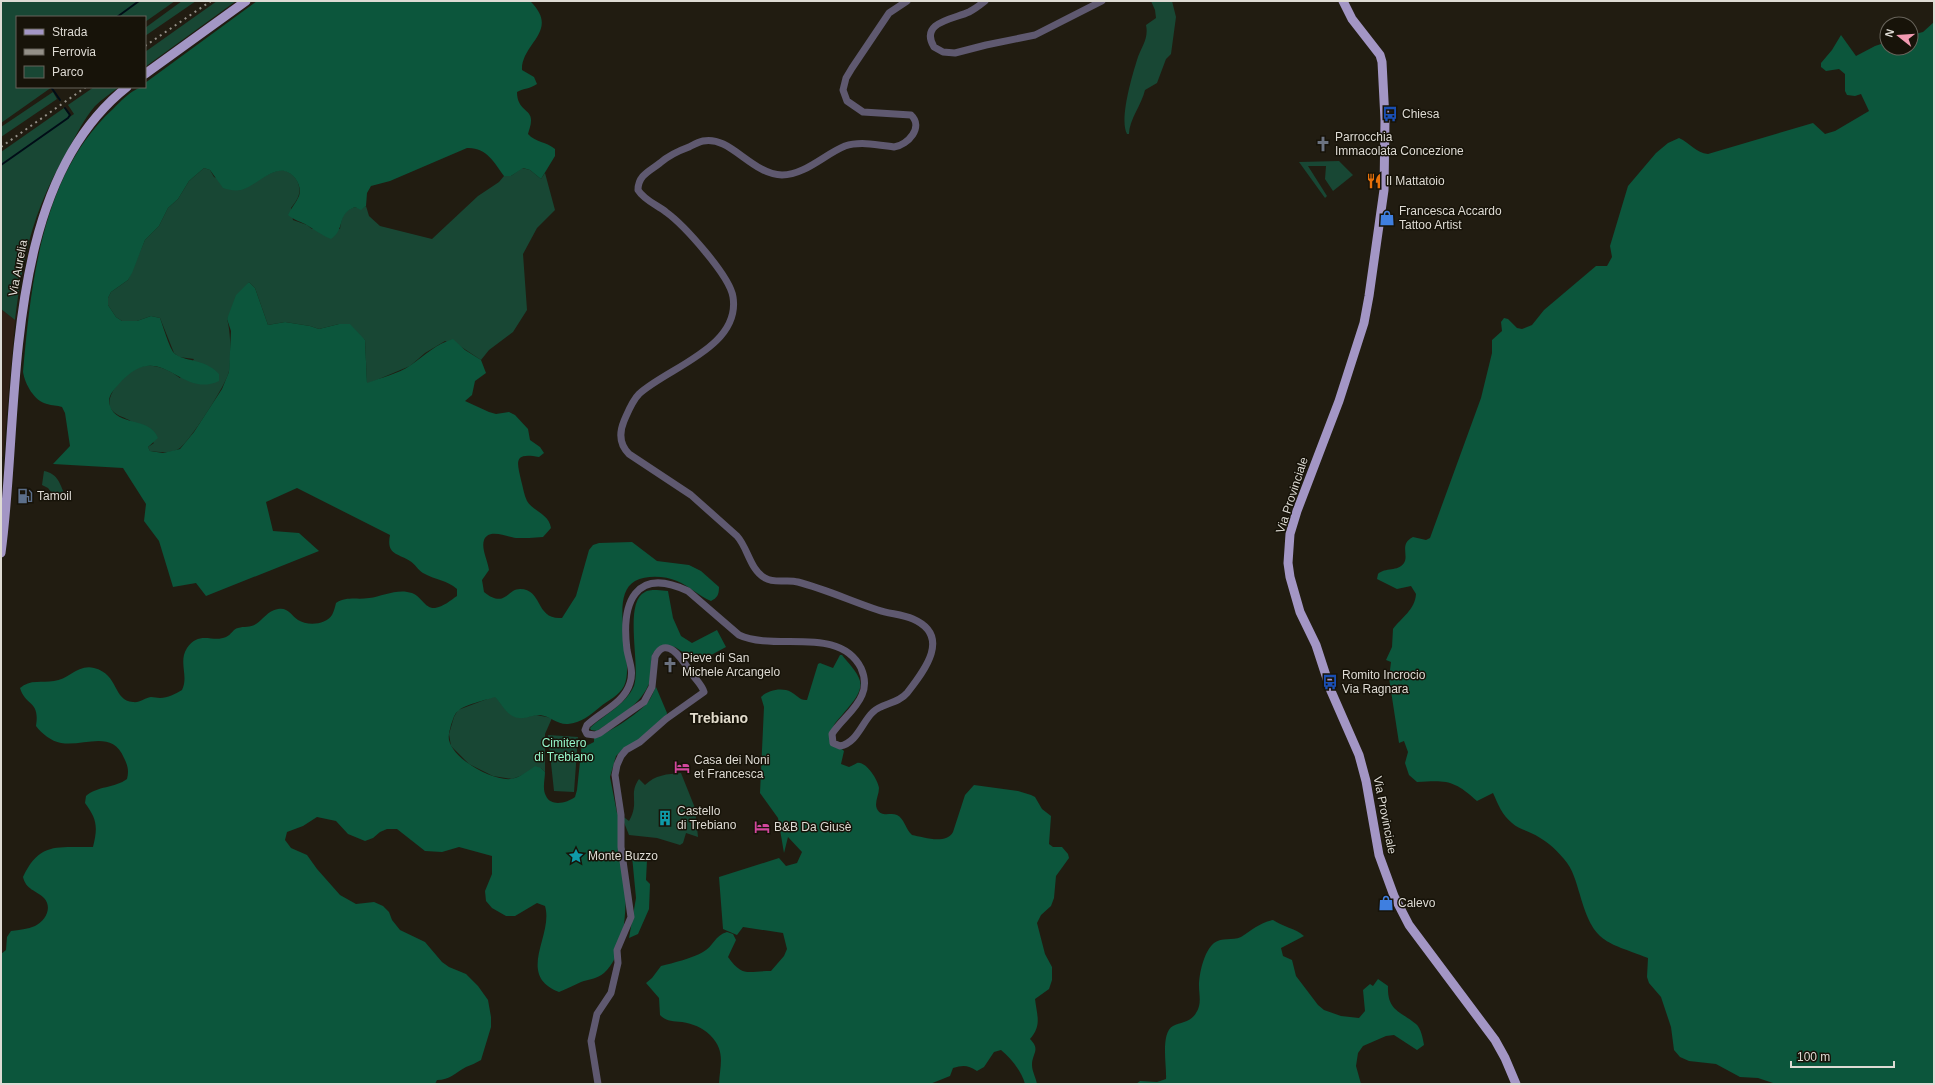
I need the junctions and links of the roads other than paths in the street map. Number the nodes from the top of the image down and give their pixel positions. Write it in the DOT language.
graph roads {
  1 [pos="246,1"];
  2 [pos="906,1"];
  3 [pos="985,1"];
  4 [pos="1102,1"];
  5 [pos="1343,1"];
  6 [pos="146,73"];
  7 [pos="126,88"];
  8 [pos="1,553"];
  9 [pos="598,1084"];
  10 [pos="1516,1084"];
  1 -- 6 [label="main road"];
  2 -- 9 [label="street"];
  3 -- 4 [label="street"];
  5 -- 10 [label="main road, Via Provinciale"];
  7 -- 8 [label="main road, Via Aurelia"];
}
